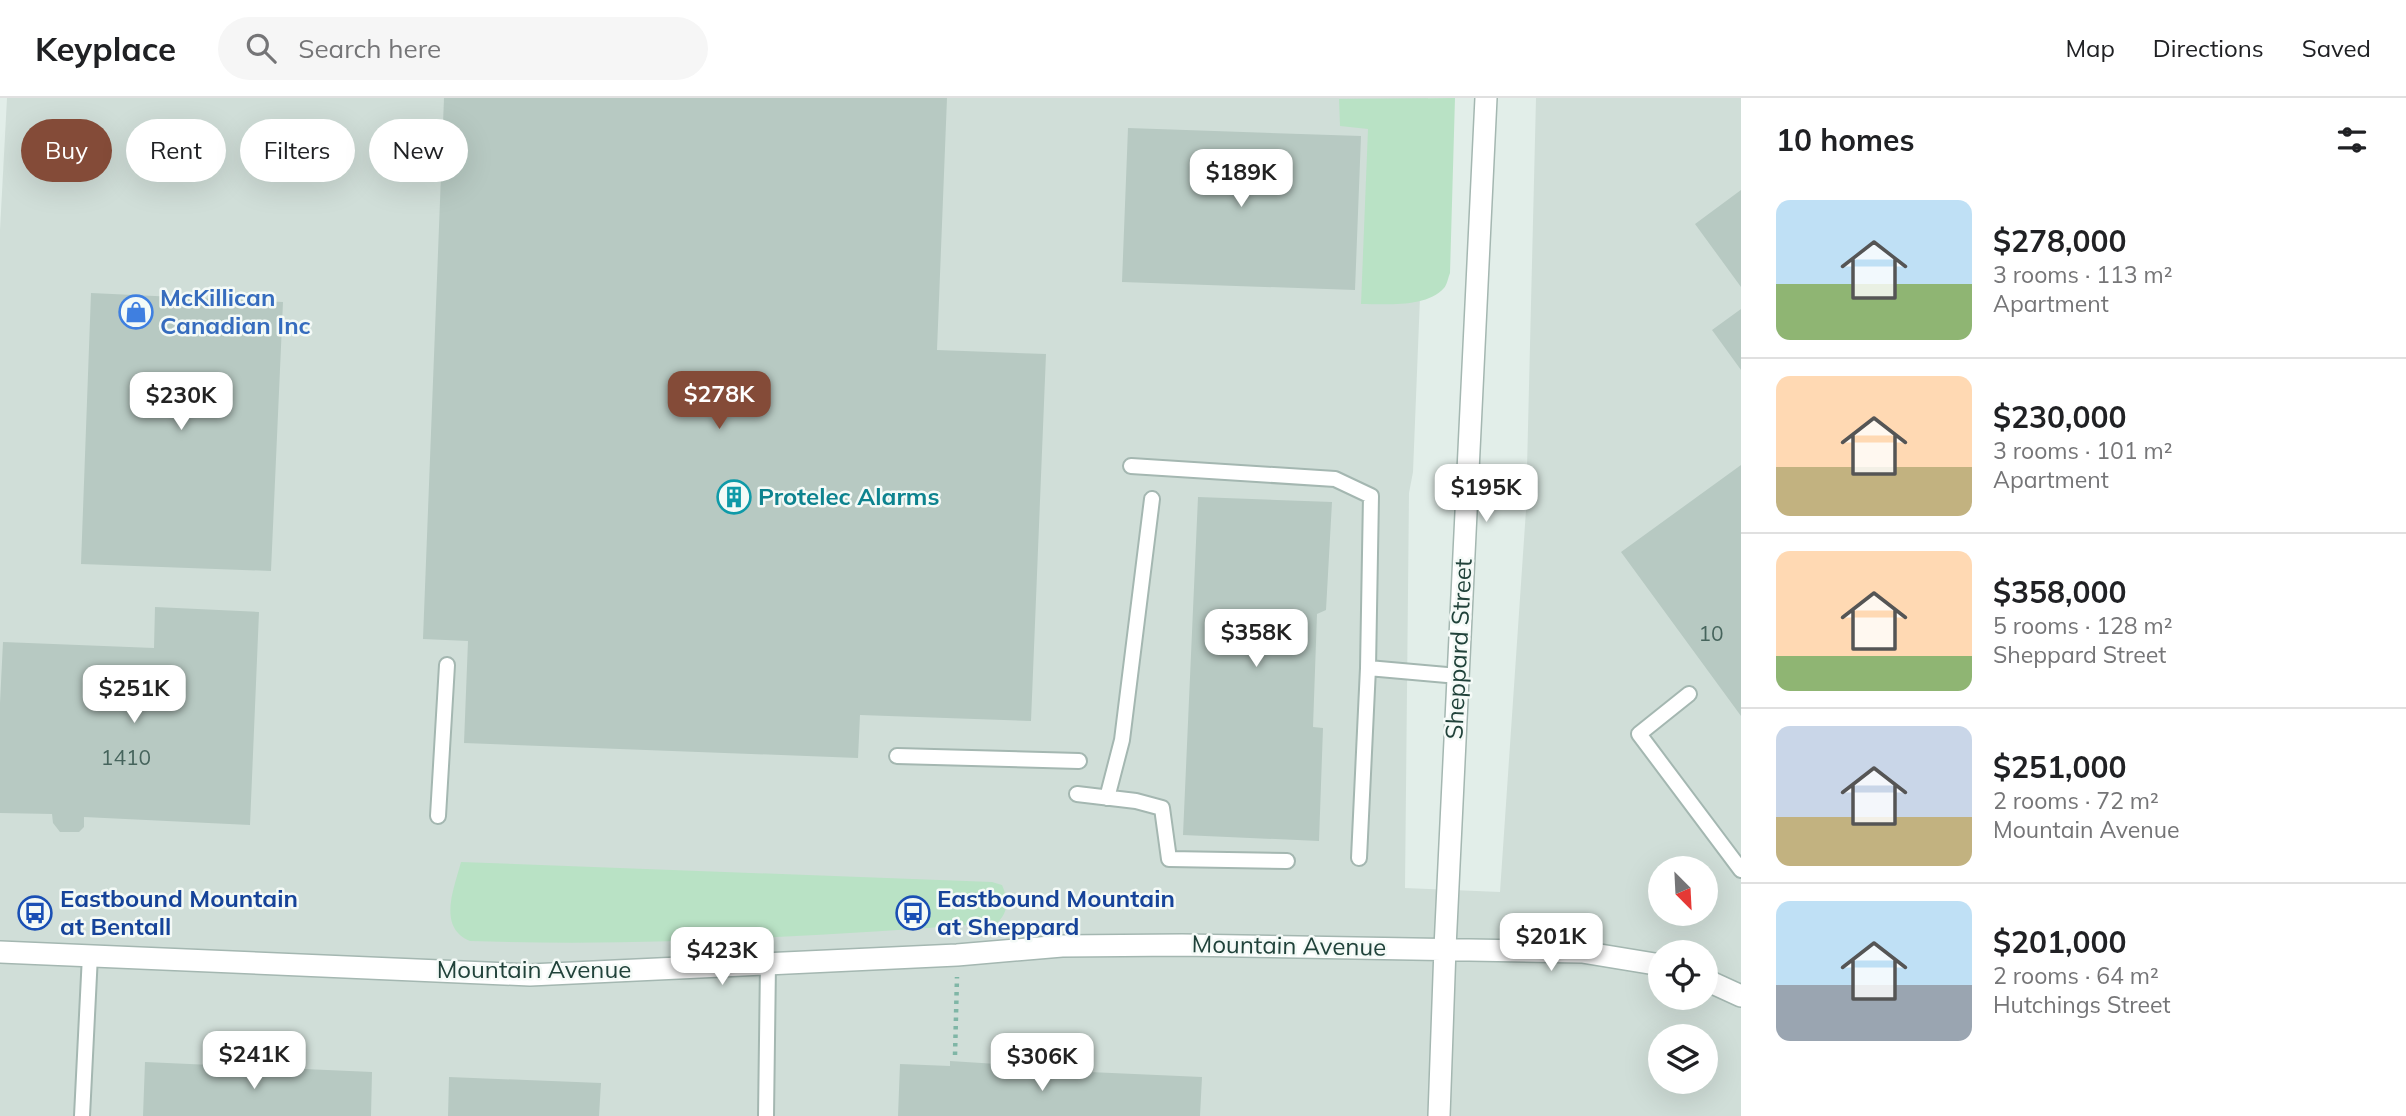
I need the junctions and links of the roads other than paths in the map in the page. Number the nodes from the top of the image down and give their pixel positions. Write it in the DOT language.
graph roads {
  1 [pos="1486,98"];
  2 [pos="1131,466"];
  3 [pos="1152,499"];
  4 [pos="447,665"];
  5 [pos="1368,668"];
  6 [pos="1458,676"];
  7 [pos="1689,694"];
  8 [pos="897,756"];
  9 [pos="1079,761"];
  10 [pos="1077,794"];
  11 [pos="1107,798"];
  12 [pos="438,816"];
  13 [pos="1360,858"];
  14 [pos="1287,861"];
  15 [pos="1741,870"];
  16 [pos="1445,948"];
  17 [pos="0,952"];
  18 [pos="90,956"];
  19 [pos="1648,963"];
  20 [pos="768,964"];
  21 [pos="1718,985"];
  22 [pos="1741,996"];
  23 [pos="82,1116"];
  24 [pos="766,1116"];
  25 [pos="1439,1116"];
  1 -- 6 [label="street, Sheppard Street"];
  2 -- 5 [label="lane"];
  3 -- 11 [label="lane"];
  4 -- 12 [label="lane"];
  5 -- 6 [label="lane"];
  5 -- 13 [label="lane"];
  6 -- 16 [label="street, Sheppard Street"];
  7 -- 15 [label="lane"];
  8 -- 9 [label="lane"];
  10 -- 11 [label="lane"];
  11 -- 14 [label="lane"];
  16 -- 19 [label="street, Mountain Avenue"];
  16 -- 20 [label="street, Mountain Avenue"];
  16 -- 25 [label="street, Sheppard Street"];
  17 -- 18 [label="street, Mountain Avenue"];
  18 -- 20 [label="street, Mountain Avenue"];
  18 -- 23 [label="lane"];
  20 -- 24 [label="lane"];
  21 -- 22 [label="street"];
}
